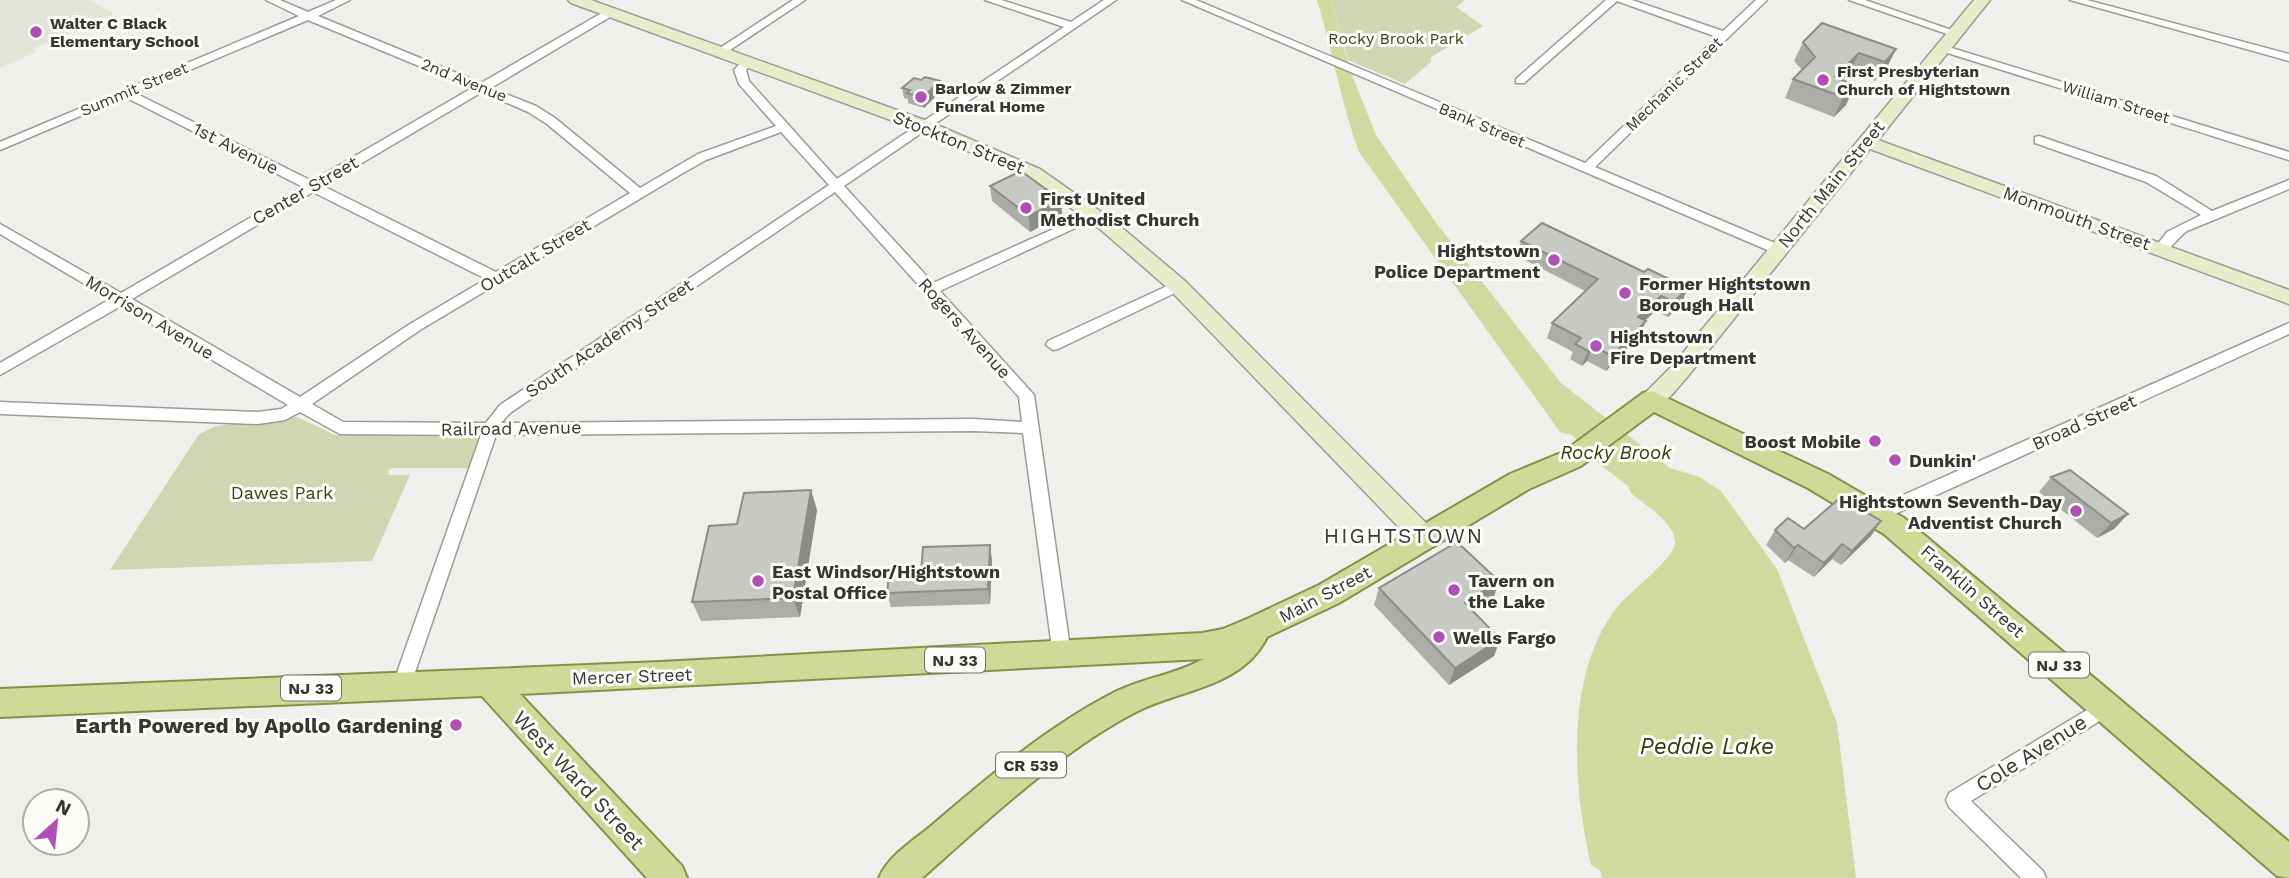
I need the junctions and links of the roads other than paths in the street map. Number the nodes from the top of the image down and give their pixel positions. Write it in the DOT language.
graph roads {
  1 [pos="271,0"];
  2 [pos="345,0"];
  3 [pos="576,0"];
  4 [pos="800,0"];
  5 [pos="990,0"];
  6 [pos="1111,0"];
  7 [pos="1187,0"];
  8 [pos="1612,0"];
  9 [pos="1622,0"];
  10 [pos="1762,0"];
  11 [pos="1854,0"];
  12 [pos="1982,0"];
  13 [pos="2076,0"];
  14 [pos="611,12"];
  15 [pos="308,16"];
  16 [pos="1073,26"];
  17 [pos="1954,33"];
  18 [pos="1725,36"];
  19 [pos="1942,48"];
  20 [pos="720,52"];
  21 [pos="2289,58"];
  22 [pos="747,62"];
  23 [pos="1520,81"];
  24 [pos="481,88"];
  25 [pos="125,93"];
  26 [pos="924,126"];
  27 [pos="783,127"];
  28 [pos="2039,140"];
  29 [pos="1865,141"];
  30 [pos="0,146"];
  31 [pos="2289,156"];
  32 [pos="1586,169"];
  33 [pos="2289,184"];
  34 [pos="312,186"];
  35 [pos="836,186"];
  36 [pos="638,193"];
  37 [pos="2210,215"];
  38 [pos="1094,216"];
  39 [pos="0,228"];
  40 [pos="1777,249"];
  41 [pos="2161,249"];
  42 [pos="496,278"];
  43 [pos="1178,286"];
  44 [pos="931,290"];
  45 [pos="2289,297"];
  46 [pos="119,299"];
  47 [pos="2289,328"];
  48 [pos="1054,345"];
  49 [pos="0,370"];
  50 [pos="1651,400"];
  51 [pos="299,405"];
  52 [pos="0,408"];
  53 [pos="1687,415"];
  54 [pos="1621,425"];
  55 [pos="491,428"];
  56 [pos="1031,428"];
  57 [pos="1878,514"];
  58 [pos="1426,539"];
  59 [pos="1260,627"];
  60 [pos="1062,655"];
  61 [pos="488,681"];
  62 [pos="1184,682"];
  63 [pos="401,684"];
  64 [pos="0,704"];
  65 [pos="2107,706"];
  66 [pos="2289,864"];
  67 [pos="670,878"];
  68 [pos="896,878"];
  69 [pos="2036,878"];
  1 -- 15 [label="street, 2nd Avenue"];
  2 -- 15 [label="street, Summit Street"];
  3 -- 14 [label="main road, Stockton Street"];
  4 -- 20 [label="street"];
  5 -- 16 [label="street"];
  6 -- 16 [label="street, South Academy Street"];
  7 -- 32 [label="street, Bank Street"];
  8 -- 23 [label="street"];
  9 -- 18 [label="street"];
  10 -- 18 [label="street, Mechanic Street"];
  11 -- 17 [label="street"];
  12 -- 17 [label="main road, North Main Street"];
  13 -- 21 [label="street"];
  14 -- 20 [label="main road, Stockton Street"];
  14 -- 24 [label="street, Center Street"];
  15 -- 24 [label="street, 2nd Avenue"];
  15 -- 25 [label="street, Summit Street"];
  16 -- 26 [label="street, South Academy Street"];
  17 -- 19 [label="main road, North Main Street"];
  18 -- 32 [label="street, Mechanic Street"];
  19 -- 29 [label="main road, North Main Street"];
  19 -- 31 [label="street, William Street"];
  20 -- 22 [label="main road, Stockton Street"];
  22 -- 26 [label="main road, Stockton Street"];
  22 -- 27 [label="street, Rogers Avenue"];
  24 -- 34 [label="street, Center Street"];
  24 -- 36 [label="street, 2nd Avenue"];
  25 -- 30 [label="street, Summit Street"];
  25 -- 34 [label="street, 1st Avenue"];
  26 -- 35 [label="street, South Academy Street"];
  26 -- 38 [label="main road, Stockton Street"];
  27 -- 35 [label="street, Rogers Avenue"];
  27 -- 36 [label="street, Outcalt Street"];
  28 -- 37 [label="street"];
  29 -- 40 [label="main road, North Main Street"];
  29 -- 41 [label="street, Monmouth Street"];
  32 -- 40 [label="street, Bank Street"];
  33 -- 37 [label="street"];
  34 -- 42 [label="street, 1st Avenue"];
  34 -- 46 [label="street, Center Street"];
  35 -- 44 [label="street, Rogers Avenue"];
  35 -- 55 [label="street, South Academy Street"];
  36 -- 42 [label="street, Outcalt Street"];
  37 -- 41 [label="street"];
  38 -- 43 [label="main road, Stockton Street"];
  38 -- 44 [label="street"];
  39 -- 46 [label="street, Morrison Avenue"];
  40 -- 50 [label="main road, North Main Street"];
  41 -- 45 [label="street, Monmouth Street"];
  42 -- 51 [label="street, Outcalt Street"];
  43 -- 48 [label="street"];
  43 -- 58 [label="main road, Stockton Street"];
  44 -- 56 [label="street, Rogers Avenue"];
  46 -- 49 [label="street, Center Street"];
  46 -- 51 [label="street, Morrison Avenue"];
  47 -- 57 [label="street, Broad Street"];
  50 -- 53 [label="main road, Franklin Street / NJ 33"];
  50 -- 54 [label="main road, Main Street / NJ 33"];
  51 -- 52 [label="street"];
  51 -- 55 [label="street, Railroad Avenue"];
  53 -- 54 [label="main road"];
  53 -- 57 [label="main road, Franklin Street / NJ 33"];
  54 -- 58 [label="main road, Main Street / NJ 33"];
  55 -- 56 [label="street, Railroad Avenue"];
  55 -- 63 [label="street, South Academy Street"];
  56 -- 60 [label="street, Rogers Avenue"];
  57 -- 65 [label="main road, Franklin Street / NJ 33"];
  58 -- 59 [label="main road, Main Street / NJ 33"];
  59 -- 60 [label="main road, Mercer Street / NJ 33"];
  59 -- 62 [label="main road, CR 539"];
  60 -- 61 [label="main road, Mercer Street / NJ 33"];
  61 -- 63 [label="main road, Mercer Street / NJ 33"];
  61 -- 67 [label="main road, West Ward Street"];
  62 -- 68 [label="main road, CR 539"];
  63 -- 64 [label="main road, Mercer Street / NJ 33"];
  65 -- 66 [label="main road, Franklin Street / NJ 33"];
  65 -- 69 [label="street, Cole Avenue"];
}
